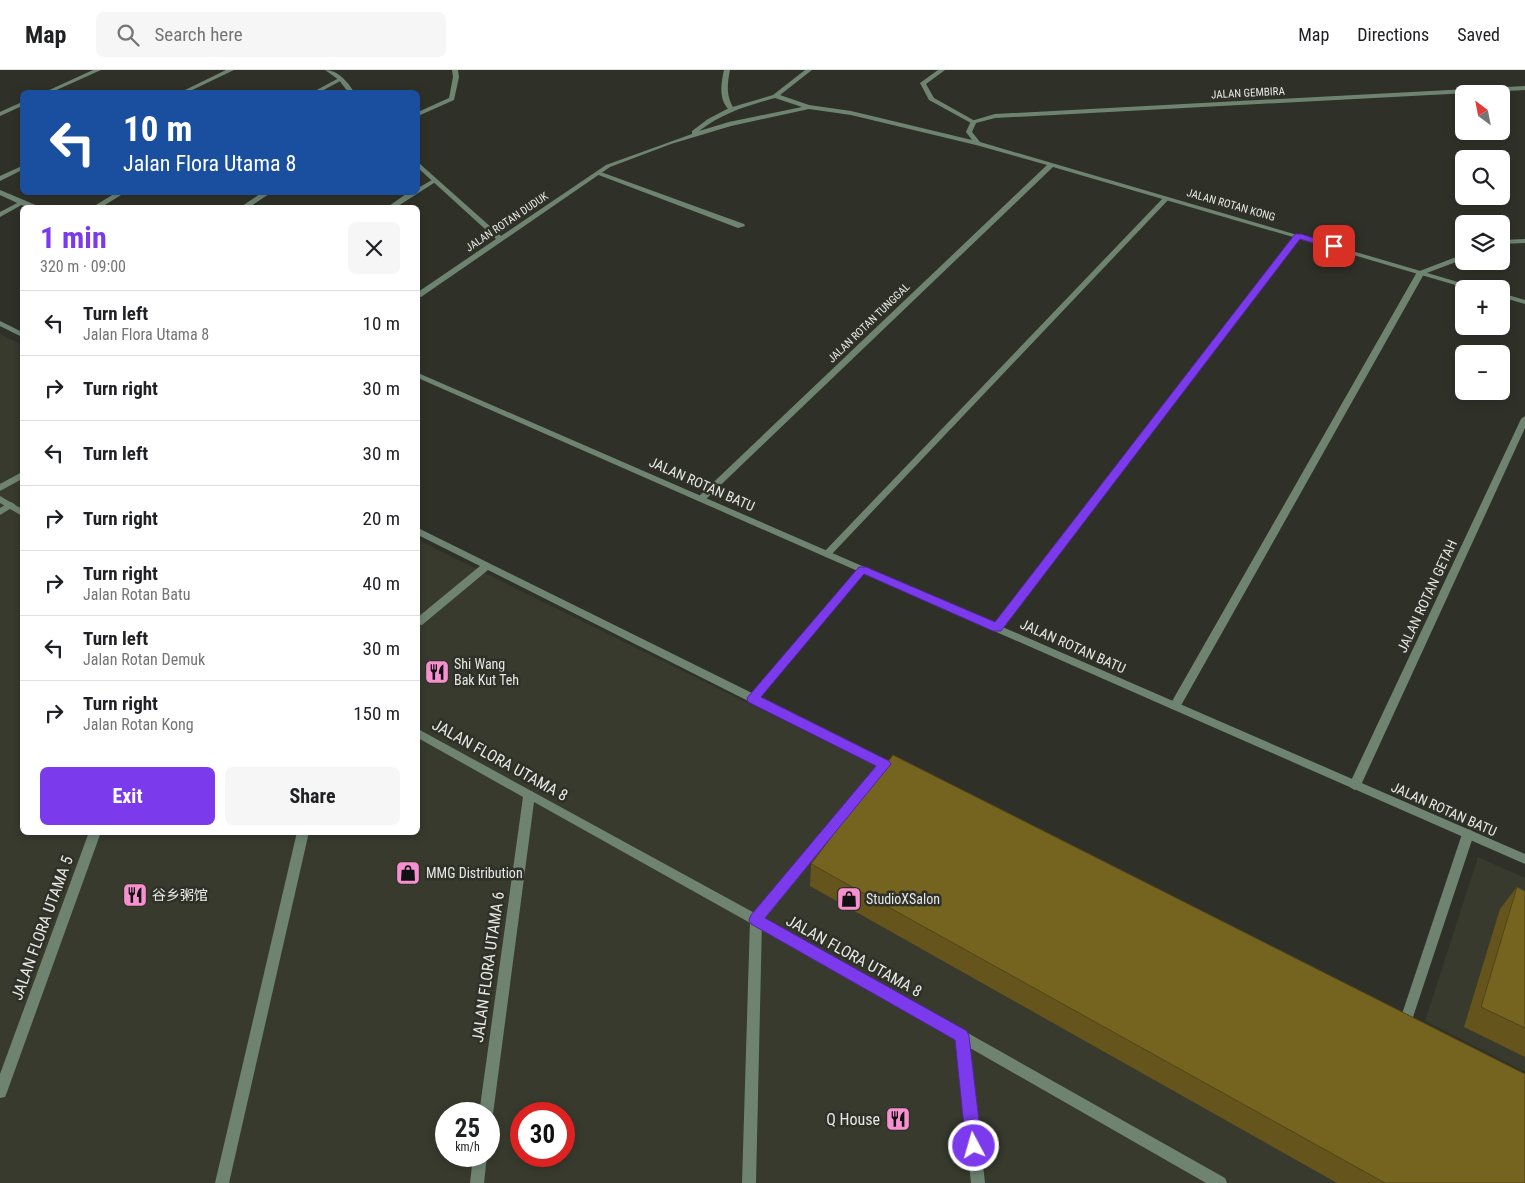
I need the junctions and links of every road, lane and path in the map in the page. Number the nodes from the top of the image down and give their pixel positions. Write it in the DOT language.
graph roads {
  1 [pos="98,70"];
  2 [pos="231,70"];
  3 [pos="328,70"];
  4 [pos="454,70"];
  5 [pos="727,70"];
  6 [pos="809,70"];
  7 [pos="942,70"];
  8 [pos="341,79"];
  9 [pos="1525,88"];
  10 [pos="53,90"];
  11 [pos="188,90"];
  12 [pos="320,90"];
  13 [pos="349,90"];
  14 [pos="775,96"];
  15 [pos="20,105"];
  16 [pos="809,107"];
  17 [pos="731,109"];
  18 [pos="420,113"];
  19 [pos="0,114"];
  20 [pos="973,122"];
  21 [pos="687,138"];
  22 [pos="978,143"];
  23 [pos="1052,164"];
  24 [pos="420,168"];
  25 [pos="20,169"];
  26 [pos="598,173"];
  27 [pos="0,179"];
  28 [pos="434,181"];
  29 [pos="420,190"];
  30 [pos="0,192"];
  31 [pos="118,195"];
  32 [pos="264,195"];
  33 [pos="411,195"];
  34 [pos="1166,198"];
  35 [pos="23,202"];
  36 [pos="29,205"];
  37 [pos="99,205"];
  38 [pos="247,205"];
  39 [pos="394,205"];
  40 [pos="0,215"];
  41 [pos="741,226"];
  42 [pos="1298,236"];
  43 [pos="501,240"];
  44 [pos="1525,241"];
  45 [pos="1510,242"];
  46 [pos="1455,259"];
  47 [pos="1422,272"];
  48 [pos="1455,282"];
  49 [pos="420,294"];
  50 [pos="1510,298"];
  51 [pos="1525,302"];
  52 [pos="0,323"];
  53 [pos="20,334"];
  54 [pos="420,376"];
  55 [pos="1525,419"];
  56 [pos="20,476"];
  57 [pos="0,488"];
  58 [pos="0,499"];
  59 [pos="701,499"];
  60 [pos="10,505"];
  61 [pos="0,512"];
  62 [pos="20,512"];
  63 [pos="420,532"];
  64 [pos="828,554"];
  65 [pos="487,566"];
  66 [pos="862,569"];
  67 [pos="420,620"];
  68 [pos="997,628"];
  69 [pos="753,698"];
  70 [pos="1175,706"];
  71 [pos="420,734"];
  72 [pos="885,764"];
  73 [pos="911,778"];
  74 [pos="1355,785"];
  75 [pos="529,795"];
  76 [pos="1468,834"];
  77 [pos="94,835"];
  78 [pos="302,835"];
  79 [pos="1525,859"];
  80 [pos="756,920"];
  81 [pos="1405,1023"];
  82 [pos="962,1036"];
  83 [pos="0,1092"];
  84 [pos="488,1102"];
  85 [pos="479,1167"];
  86 [pos="222,1183"];
  87 [pos="477,1183"];
  88 [pos="749,1183"];
  89 [pos="978,1183"];
  90 [pos="1220,1183"];
  1 -- 10 [label="street"];
  2 -- 11 [label="street"];
  3 -- 8 [label="street"];
  4 -- 18 [label="street"];
  5 -- 17 [label="street"];
  6 -- 14 [label="street"];
  7 -- 20 [label="street"];
  8 -- 12 [label="street"];
  8 -- 13 [label="street"];
  9 -- 20 [label="street, JALAN GEMBIRA"];
  14 -- 16 [label="street"];
  14 -- 17 [label="street"];
  15 -- 19 [label="street"];
  16 -- 21 [label="street, JALAN ROTAN DUDUK"];
  16 -- 22 [label="street, JALAN ROTAN KONG"];
  17 -- 21 [label="street"];
  20 -- 22 [label="street"];
  21 -- 26 [label="street, JALAN ROTAN DUDUK"];
  22 -- 23 [label="street, JALAN ROTAN KONG"];
  23 -- 34 [label="street, JALAN ROTAN KONG"];
  23 -- 59 [label="street, JALAN ROTAN TUNGGAL"];
  24 -- 28 [label="street"];
  25 -- 27 [label="street"];
  26 -- 41 [label="street"];
  26 -- 43 [label="street, JALAN ROTAN DUDUK"];
  28 -- 29 [label="street"];
  28 -- 43 [label="street"];
  30 -- 35 [label="street"];
  31 -- 37 [label="street"];
  32 -- 38 [label="street"];
  33 -- 39 [label="street"];
  34 -- 42 [label="street, JALAN ROTAN KONG"];
  34 -- 64 [label="street"];
  35 -- 36 [label="street"];
  35 -- 40 [label="street"];
  42 -- 47 [label="street, JALAN ROTAN KONG"];
  42 -- 68 [label="street"];
  43 -- 49 [label="street, JALAN ROTAN DUDUK"];
  44 -- 45 [label="street"];
  46 -- 47 [label="street"];
  47 -- 48 [label="street, JALAN ROTAN KONG"];
  47 -- 70 [label="street"];
  50 -- 51 [label="street"];
  52 -- 53 [label="street"];
  54 -- 59 [label="street, JALAN ROTAN BATU"];
  55 -- 74 [label="street, JALAN ROTAN GETAH"];
  56 -- 57 [label="street"];
  58 -- 60 [label="street"];
  59 -- 64 [label="street, JALAN ROTAN BATU"];
  60 -- 61 [label="street"];
  60 -- 62 [label="street"];
  63 -- 65 [label="street"];
  64 -- 66 [label="street, JALAN ROTAN BATU"];
  65 -- 67 [label="street"];
  65 -- 69 [label="street"];
  66 -- 68 [label="street, JALAN ROTAN BATU"];
  66 -- 69 [label="street"];
  68 -- 70 [label="street, JALAN ROTAN BATU"];
  69 -- 72 [label="street"];
  70 -- 74 [label="street, JALAN ROTAN BATU"];
  71 -- 75 [label="street, JALAN FLORA UTAMA 8"];
  72 -- 73 [label="street"];
  72 -- 80 [label="street"];
  74 -- 76 [label="street, JALAN ROTAN BATU"];
  75 -- 80 [label="street, JALAN FLORA UTAMA 8"];
  75 -- 84 [label="street, JALAN FLORA UTAMA 6"];
  76 -- 79 [label="street, JALAN ROTAN BATU"];
  76 -- 81 [label="street"];
  77 -- 83 [label="street, JALAN FLORA UTAMA 5"];
  78 -- 86 [label="street"];
  80 -- 82 [label="street, JALAN FLORA UTAMA 8"];
  80 -- 88 [label="street"];
  82 -- 89 [label="street"];
  82 -- 90 [label="street, JALAN FLORA UTAMA 8"];
  85 -- 87 [label="street"];
}
